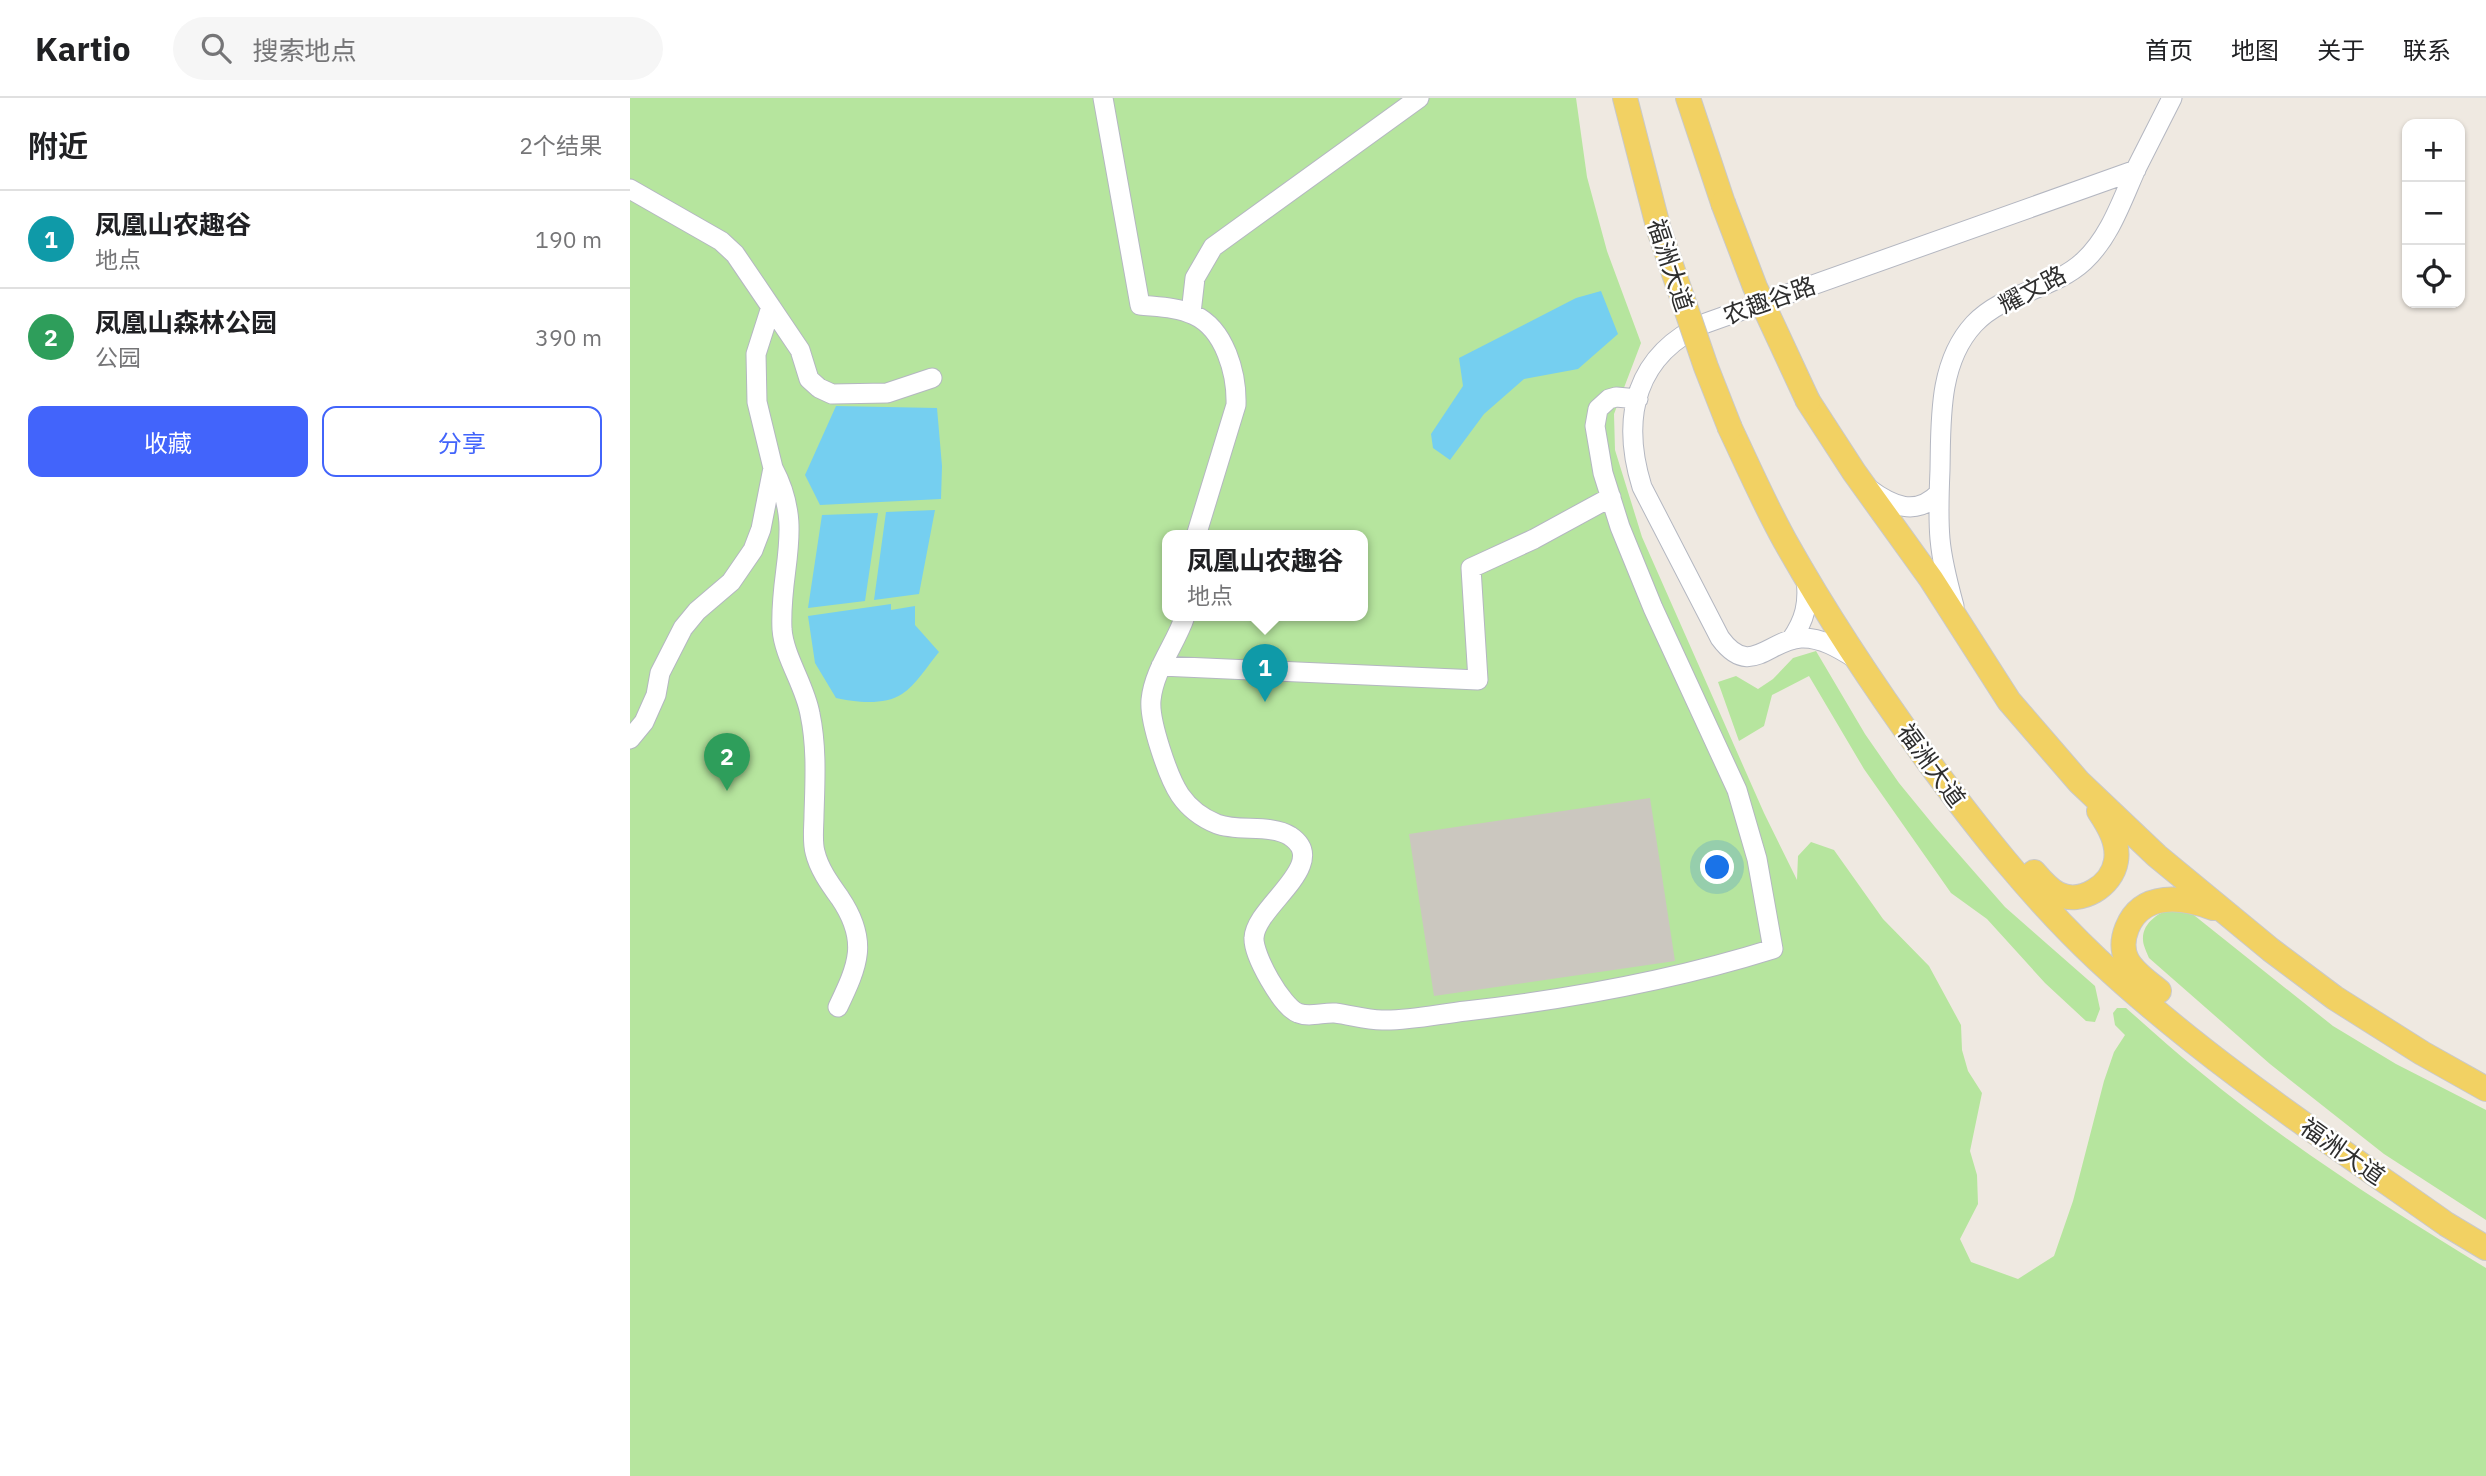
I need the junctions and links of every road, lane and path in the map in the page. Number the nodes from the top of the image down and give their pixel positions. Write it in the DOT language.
graph roads {
  1 [pos="1103,98"];
  2 [pos="1419,98"];
  3 [pos="1625,98"];
  4 [pos="1688,98"];
  5 [pos="2172,98"];
  6 [pos="2136,170"];
  7 [pos="630,189"];
  8 [pos="771,307"];
  9 [pos="1191,313"];
  10 [pos="932,378"];
  11 [pos="1638,399"];
  12 [pos="773,468"];
  13 [pos="1866,487"];
  14 [pos="1939,493"];
  15 [pos="1611,497"];
  16 [pos="1198,530"];
  17 [pos="1806,577"];
  18 [pos="1183,621"];
  19 [pos="1957,622"];
  20 [pos="1791,640"];
  21 [pos="1859,662"];
  22 [pos="1161,666"];
  23 [pos="630,739"];
  24 [pos="1940,777"];
  25 [pos="2079,782"];
  26 [pos="2224,912"];
  27 [pos="838,1007"];
  28 [pos="2486,1089"];
  29 [pos="2347,1154"];
  30 [pos="2486,1248"];
  1 -- 9 [label="street"];
  2 -- 9 [label="street"];
  3 -- 17 [label="main road, 福洲大道, bridge"];
  4 -- 13 [label="main road, bridge"];
  5 -- 6 [label="street, 耀文路"];
  6 -- 11 [label="street, 农趣谷路"];
  6 -- 14 [label="street, 耀文路"];
  7 -- 8 [label="street"];
  8 -- 10 [label="street"];
  8 -- 12 [label="street"];
  9 -- 16 [label="street"];
  11 -- 15 [label="street"];
  11 -- 20 [label="street, 农趣谷路"];
  12 -- 23 [label="street"];
  12 -- 27 [label="street"];
  13 -- 14 [label="street"];
  13 -- 19 [label="main road"];
  14 -- 19 [label="street, 耀文路"];
  15 -- 22 [label="street"];
  15 -- 22 [label="street"];
  17 -- 20 [label="street"];
  17 -- 21 [label="main road, 福洲大道"];
  18 -- 22 [label="street"];
  19 -- 25 [label="main road"];
  20 -- 21 [label="street"];
  21 -- 24 [label="main road, 福洲大道"];
  24 -- 25 [label="main road"];
  24 -- 29 [label="main road, 福洲大道"];
  25 -- 26 [label="main road"];
  26 -- 28 [label="main road"];
  26 -- 29 [label="main road"];
  29 -- 30 [label="main road, 福洲大道"];
}
